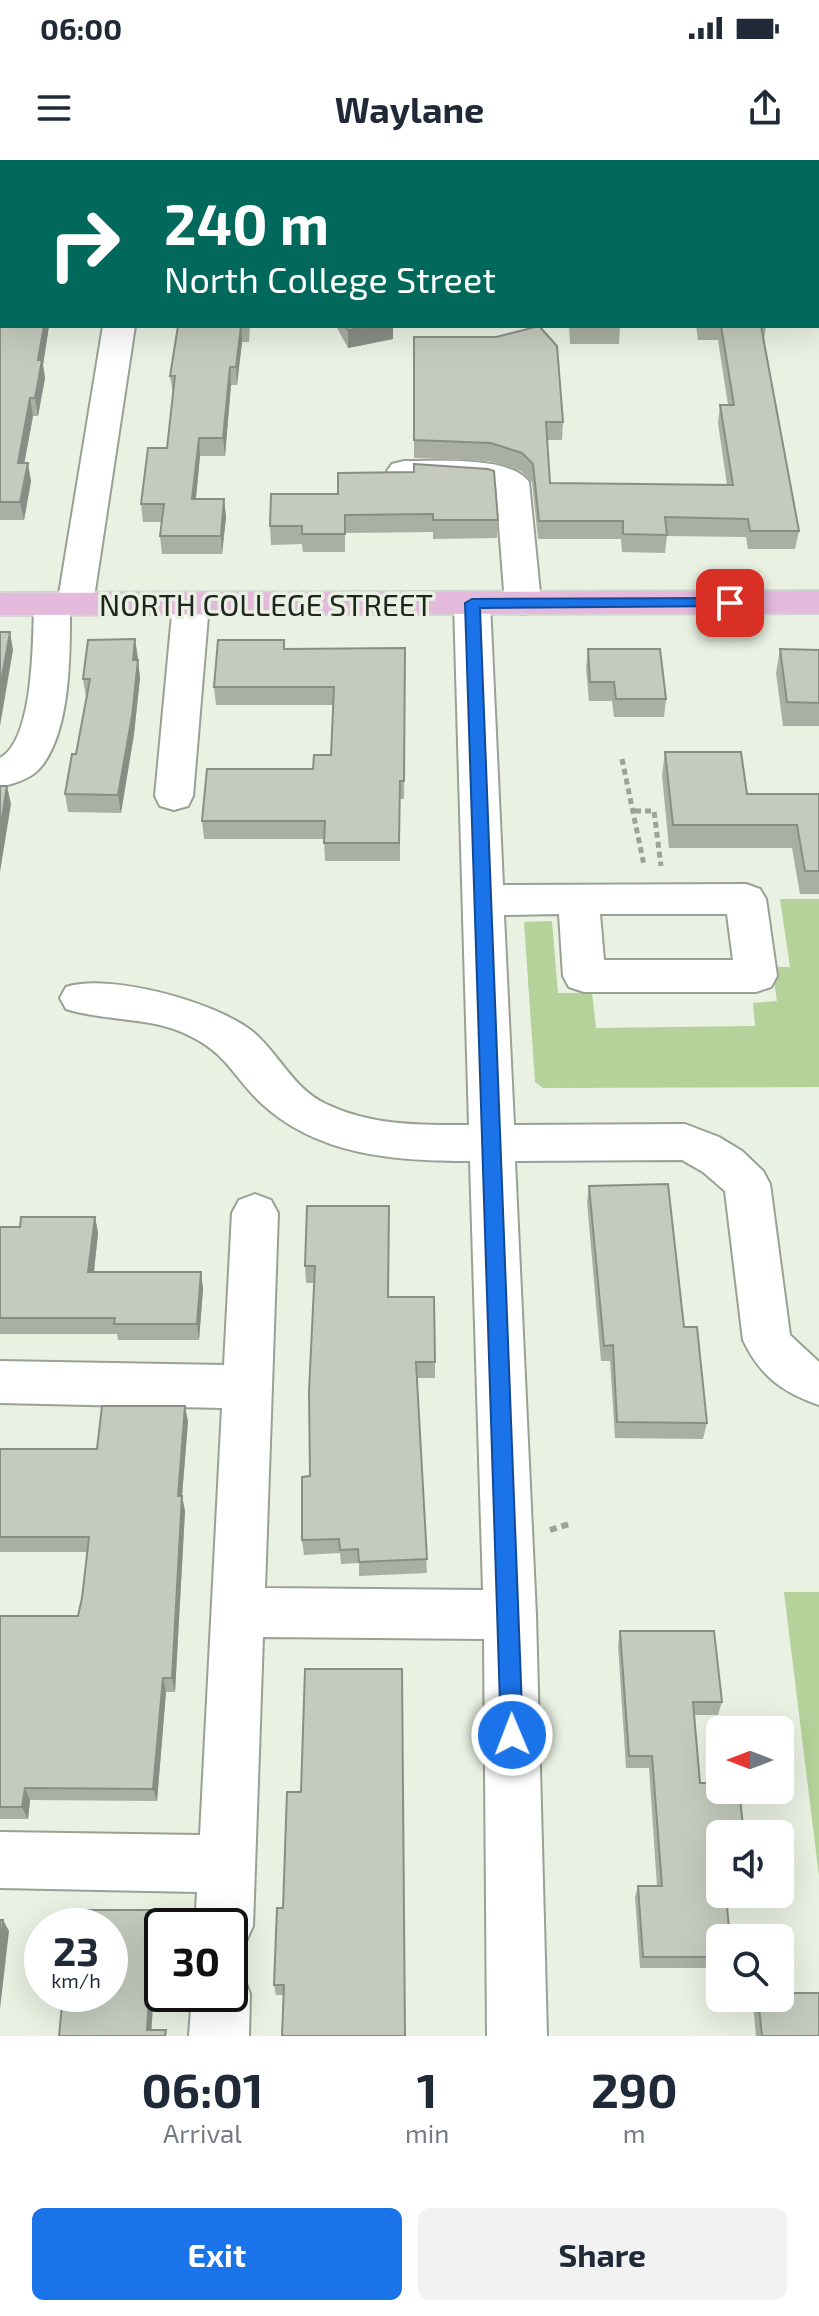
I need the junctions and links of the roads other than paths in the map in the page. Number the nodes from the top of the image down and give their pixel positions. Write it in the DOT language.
graph roads {
  1 [pos="119,328"];
  2 [pos="404,471"];
  3 [pos="819,602"];
  4 [pos="472,603"];
  5 [pos="523,603"];
  6 [pos="0,604"];
  7 [pos="63,604"];
  8 [pos="191,604"];
  9 [pos="0,774"];
  10 [pos="174,796"];
  11 [pos="578,899"];
  12 [pos="483,900"];
  13 [pos="81,998"];
  14 [pos="492,1143"];
  15 [pos="255,1213"];
  16 [pos="0,1382"];
  17 [pos="819,1384"];
  18 [pos="248,1387"];
  19 [pos="238,1612"];
  20 [pos="510,1615"];
  21 [pos="0,1860"];
  22 [pos="227,1864"];
  23 [pos="225,1908"];
  24 [pos="220,2012"];
  25 [pos="219,2036"];
  26 [pos="517,2036"];
  1 -- 7 [label="street"];
  2 -- 5 [label="street"];
  3 -- 5 [label="main road, NORTH COLLEGE STREET"];
  4 -- 5 [label="main road, NORTH COLLEGE STREET"];
  4 -- 8 [label="main road, NORTH COLLEGE STREET"];
  4 -- 12 [label="street"];
  6 -- 7 [label="main road, NORTH COLLEGE STREET"];
  7 -- 8 [label="main road, NORTH COLLEGE STREET"];
  7 -- 9 [label="street"];
  8 -- 10 [label="street"];
  11 -- 12 [label="street"];
  12 -- 14 [label="street"];
  13 -- 14 [label="street"];
  14 -- 17 [label="street"];
  14 -- 20 [label="street"];
  15 -- 18 [label="street"];
  16 -- 18 [label="street"];
  18 -- 19 [label="street"];
  19 -- 20 [label="street"];
  19 -- 22 [label="street"];
  20 -- 26 [label="street"];
  21 -- 22 [label="street"];
  22 -- 23 [label="street"];
  24 -- 25 [label="street"];
}
